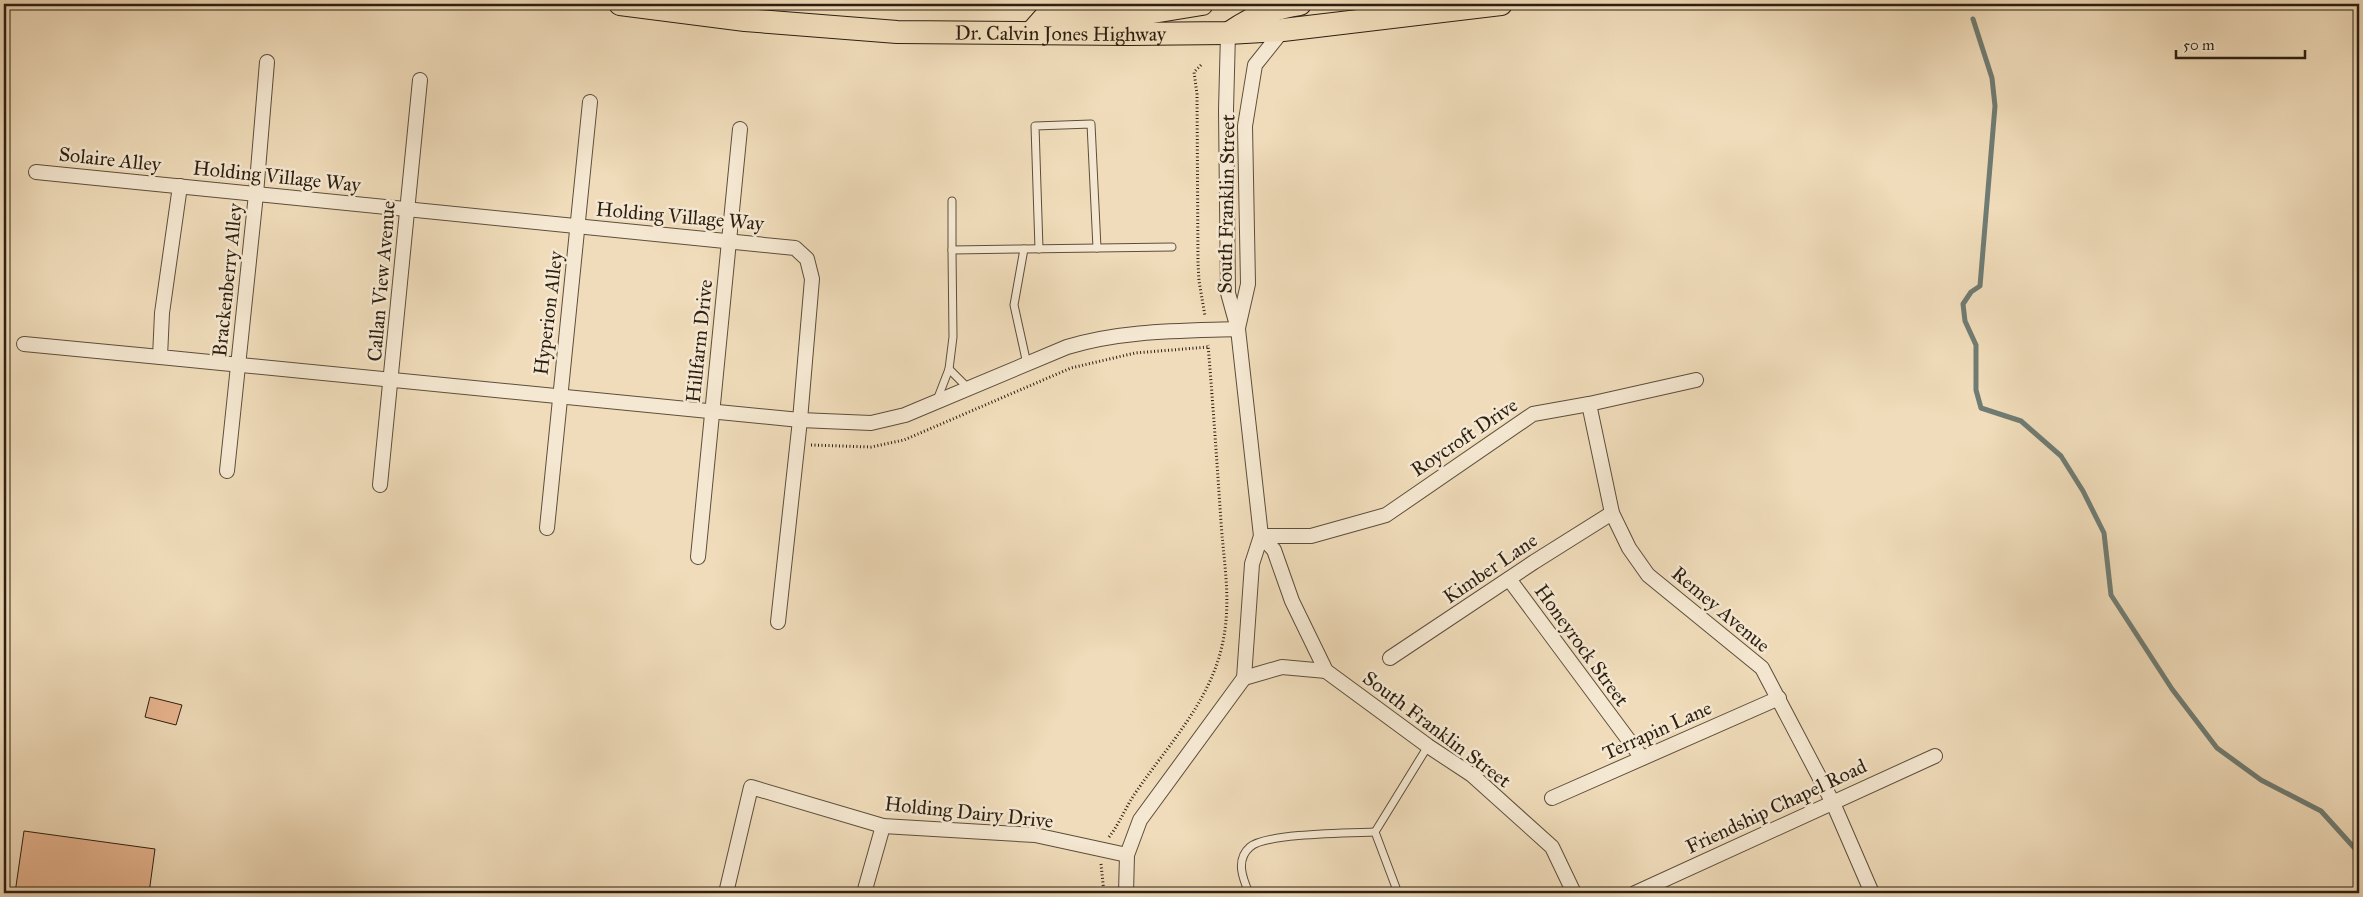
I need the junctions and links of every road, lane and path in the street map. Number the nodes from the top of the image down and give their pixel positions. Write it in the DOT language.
graph roads {
  1 [pos="620,4"];
  2 [pos="1202,4"];
  3 [pos="1300,4"];
  4 [pos="1501,4"];
  5 [pos="1283,30"];
  6 [pos="1031,33"];
  7 [pos="1228,33"];
  8 [pos="267,62"];
  9 [pos="1201,65"];
  10 [pos="420,80"];
  11 [pos="590,102"];
  12 [pos="740,129"];
  13 [pos="36,172"];
  14 [pos="180,186"];
  15 [pos="256,194"];
  16 [pos="952,201"];
  17 [pos="408,210"];
  18 [pos="578,227"];
  19 [pos="729,240"];
  20 [pos="1172,247"];
  21 [pos="1097,248"];
  22 [pos="1024,249"];
  23 [pos="1039,249"];
  24 [pos="952,250"];
  25 [pos="1204,306"];
  26 [pos="1238,328"];
  27 [pos="24,344"];
  28 [pos="160,357"];
  29 [pos="238,364"];
  30 [pos="1028,364"];
  31 [pos="949,370"];
  32 [pos="392,380"];
  33 [pos="1696,380"];
  34 [pos="969,389"];
  35 [pos="559,396"];
  36 [pos="936,402"];
  37 [pos="1589,404"];
  38 [pos="712,412"];
  39 [pos="800,420"];
  40 [pos="810,445"];
  41 [pos="227,471"];
  42 [pos="380,485"];
  43 [pos="1612,513"];
  44 [pos="547,528"];
  45 [pos="1261,536"];
  46 [pos="698,557"];
  47 [pos="1509,579"];
  48 [pos="778,622"];
  49 [pos="1390,658"];
  50 [pos="1326,671"];
  51 [pos="1244,678"];
  52 [pos="1779,698"];
  53 [pos="1428,746"];
  54 [pos="1935,756"];
  55 [pos="1642,758"];
  56 [pos="1552,798"];
  57 [pos="1833,803"];
  58 [pos="883,826"];
  59 [pos="1375,832"];
  60 [pos="1106,843"];
  61 [pos="1127,855"];
  62 [pos="1100,869"];
  63 [pos="726,893"];
  64 [pos="864,893"];
  65 [pos="1104,893"];
  66 [pos="1126,893"];
  67 [pos="1249,893"];
  68 [pos="1398,893"];
  69 [pos="1574,893"];
  70 [pos="1635,893"];
  71 [pos="1872,893"];
  1 -- 6 [label="highway, Dr. Calvin Jones Highway"];
  2 -- 6 [label="highway"];
  3 -- 7 [label="highway"];
  4 -- 5 [label="highway, Dr. Calvin Jones Highway"];
  5 -- 7 [label="highway, Dr. Calvin Jones Highway"];
  5 -- 26 [label="street, South Franklin Street"];
  6 -- 7 [label="highway, Dr. Calvin Jones Highway"];
  7 -- 26 [label="street, South Franklin Street"];
  8 -- 15 [label="street, Brackenberry Alley"];
  9 -- 25 [label="path"];
  10 -- 17 [label="street, Callan View Avenue"];
  11 -- 18 [label="street, Hyperion Alley"];
  12 -- 19 [label="street, Hillfarm Drive"];
  13 -- 14 [label="street, Solaire Alley"];
  14 -- 15 [label="street, Holding Village Way"];
  14 -- 28 [label="street, Holding Village Way"];
  15 -- 17 [label="street, Holding Village Way"];
  15 -- 29 [label="street, Brackenberry Alley"];
  16 -- 24 [label="lane"];
  17 -- 18 [label="street, Holding Village Way"];
  17 -- 32 [label="street, Callan View Avenue"];
  18 -- 19 [label="street, Holding Village Way"];
  18 -- 35 [label="street, Hyperion Alley"];
  19 -- 38 [label="street, Hillfarm Drive"];
  19 -- 39 [label="street, Holding Village Way"];
  20 -- 21 [label="lane"];
  21 -- 23 [label="lane"];
  21 -- 23 [label="lane"];
  22 -- 23 [label="lane"];
  22 -- 24 [label="lane"];
  22 -- 30 [label="lane"];
  24 -- 31 [label="lane"];
  26 -- 30 [label="street"];
  26 -- 45 [label="street, South Franklin Street"];
  27 -- 28 [label="street"];
  28 -- 29 [label="street"];
  29 -- 32 [label="street"];
  29 -- 41 [label="street, Brackenberry Alley"];
  30 -- 34 [label="street"];
  31 -- 34 [label="lane"];
  31 -- 36 [label="lane"];
  32 -- 35 [label="street"];
  32 -- 42 [label="street, Callan View Avenue"];
  33 -- 37 [label="street, Roycroft Drive"];
  34 -- 36 [label="street"];
  35 -- 38 [label="street"];
  35 -- 44 [label="street, Hyperion Alley"];
  36 -- 39 [label="street"];
  37 -- 43 [label="street, Remey Avenue"];
  37 -- 45 [label="street, Roycroft Drive"];
  38 -- 39 [label="street"];
  38 -- 46 [label="street, Hillfarm Drive"];
  39 -- 48 [label="street, Holding Village Way"];
  40 -- 60 [label="path"];
  43 -- 47 [label="street, Kimber Lane"];
  43 -- 52 [label="street, Remey Avenue"];
  45 -- 50 [label="street, South Franklin Street"];
  45 -- 51 [label="street, South Franklin Street"];
  47 -- 49 [label="street, Kimber Lane"];
  47 -- 55 [label="street, Honeyrock Street"];
  50 -- 51 [label="street"];
  50 -- 53 [label="street, South Franklin Street"];
  51 -- 61 [label="street"];
  52 -- 55 [label="street, Terrapin Lane"];
  52 -- 57 [label="street, Remey Avenue"];
  53 -- 59 [label="lane"];
  53 -- 69 [label="street, South Franklin Street"];
  54 -- 57 [label="street, Friendship Chapel Road"];
  55 -- 56 [label="street, Terrapin Lane"];
  57 -- 70 [label="street, Friendship Chapel Road"];
  57 -- 71 [label="street, Remey Avenue"];
  58 -- 61 [label="street, Holding Dairy Drive"];
  58 -- 63 [label="street, Holding Dairy Drive"];
  58 -- 64 [label="street"];
  59 -- 67 [label="lane"];
  59 -- 68 [label="lane"];
  61 -- 66 [label="street"];
  62 -- 65 [label="path"];
}
